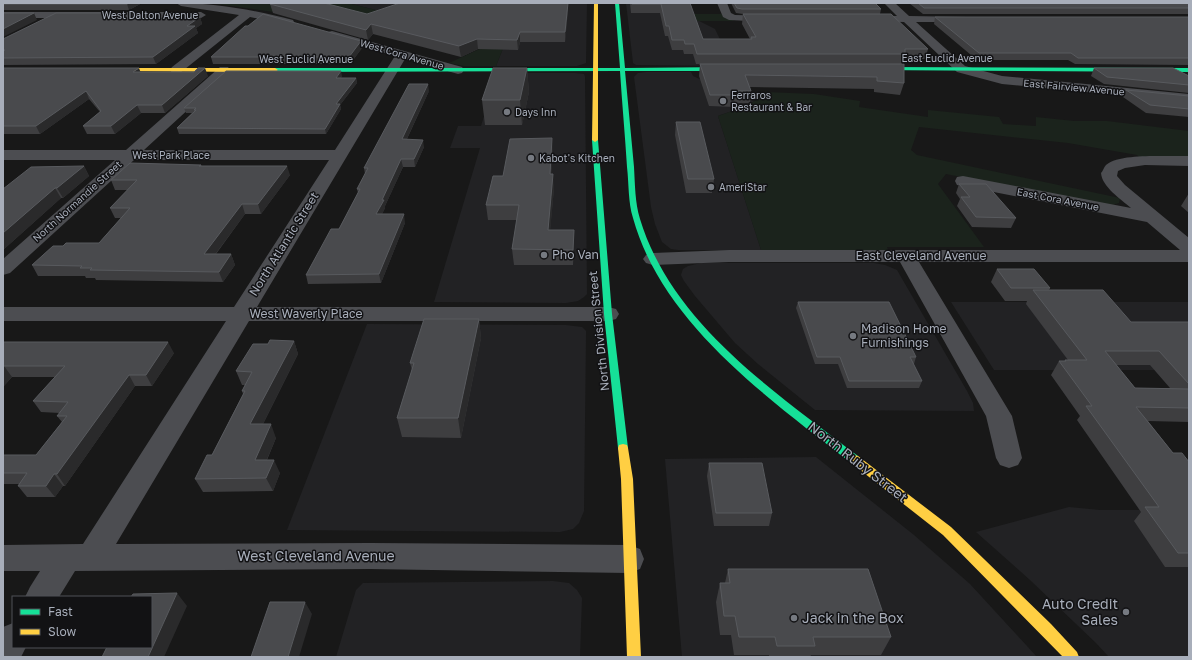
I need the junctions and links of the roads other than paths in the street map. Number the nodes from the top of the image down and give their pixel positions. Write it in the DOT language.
graph roads {
  1 [pos="80,3"];
  2 [pos="181,3"];
  3 [pos="596,3"];
  4 [pos="618,3"];
  5 [pos="722,3"];
  6 [pos="889,3"];
  7 [pos="248,13"];
  8 [pos="3,15"];
  9 [pos="58,15"];
  10 [pos="780,19"];
  11 [pos="859,19"];
  12 [pos="906,19"];
  13 [pos="977,19"];
  14 [pos="300,25"];
  15 [pos="36,26"];
  16 [pos="322,31"];
  17 [pos="398,62"];
  18 [pos="623,69"];
  19 [pos="743,69"];
  20 [pos="868,69"];
  21 [pos="97,70"];
  22 [pos="176,70"];
  23 [pos="224,70"];
  24 [pos="458,70"];
  25 [pos="596,70"];
  26 [pos="961,70"];
  27 [pos="1172,70"];
  28 [pos="1189,70"];
  29 [pos="1189,80"];
  30 [pos="1189,98"];
  31 [pos="3,155"];
  32 [pos="129,155"];
  33 [pos="339,155"];
  34 [pos="1189,161"];
  35 [pos="963,181"];
  36 [pos="1152,217"];
  37 [pos="1189,248"];
  38 [pos="906,256"];
  39 [pos="1189,256"];
  40 [pos="653,260"];
  41 [pos="3,269"];
  42 [pos="3,314"];
  43 [pos="241,314"];
  44 [pos="608,314"];
  45 [pos="1010,458"];
  46 [pos="3,558"];
  47 [pos="78,558"];
  48 [pos="629,559"];
  49 [pos="41,596"];
  50 [pos="12,642"];
  51 [pos="3,655"];
  52 [pos="634,657"];
  53 [pos="1072,657"];
  1 -- 9 [label="street"];
  2 -- 7 [label="street"];
  3 -- 25 [label="main road, North Division Street"];
  4 -- 18 [label="main road"];
  5 -- 10 [label="street"];
  6 -- 12 [label="street"];
  7 -- 9 [label="street, West Dalton Avenue"];
  7 -- 14 [label="street"];
  7 -- 22 [label="street"];
  8 -- 9 [label="street, West Dalton Avenue"];
  9 -- 15 [label="street"];
  11 -- 12 [label="street"];
  12 -- 13 [label="street"];
  12 -- 26 [label="street"];
  16 -- 17 [label="street, West Cora Avenue"];
  17 -- 23 [label="main road, West Euclid Avenue"];
  17 -- 24 [label="street, West Cora Avenue"];
  17 -- 24 [label="main road, West Euclid Avenue"];
  17 -- 33 [label="street, North Atlantic Street"];
  18 -- 19 [label="main road"];
  18 -- 25 [label="main road, West Euclid Avenue"];
  18 -- 40 [label="main road"];
  20 -- 26 [label="main road, East Euclid Avenue"];
  21 -- 22 [label="main road, West Euclid Avenue"];
  22 -- 23 [label="main road, West Euclid Avenue"];
  23 -- 32 [label="street, North Normandie Street"];
  24 -- 25 [label="main road, West Euclid Avenue"];
  25 -- 44 [label="main road, North Division Street"];
  26 -- 27 [label="main road, East Euclid Avenue"];
  26 -- 30 [label="street, East Fairview Avenue"];
  27 -- 28 [label="main road, East Euclid Avenue"];
  27 -- 29 [label="street"];
  31 -- 32 [label="street, West Park Place"];
  32 -- 33 [label="street, West Park Place"];
  32 -- 41 [label="street, North Normandie Street"];
  33 -- 43 [label="street, North Atlantic Street"];
  34 -- 36 [label="street"];
  35 -- 36 [label="street, East Cora Avenue"];
  36 -- 37 [label="street"];
  38 -- 39 [label="street, East Cleveland Avenue"];
  38 -- 40 [label="street, East Cleveland Avenue"];
  38 -- 45 [label="street"];
  40 -- 53 [label="main road, North Ruby Street"];
  42 -- 43 [label="street, West Waverly Place"];
  43 -- 44 [label="street, West Waverly Place"];
  43 -- 47 [label="street, North Atlantic Street"];
  44 -- 48 [label="main road, North Division Street"];
  46 -- 47 [label="street, West Cleveland Avenue"];
  47 -- 48 [label="street, West Cleveland Avenue"];
  47 -- 49 [label="street, North Atlantic Street"];
  48 -- 52 [label="main road, North Division Street"];
  50 -- 51 [label="street"];
}
